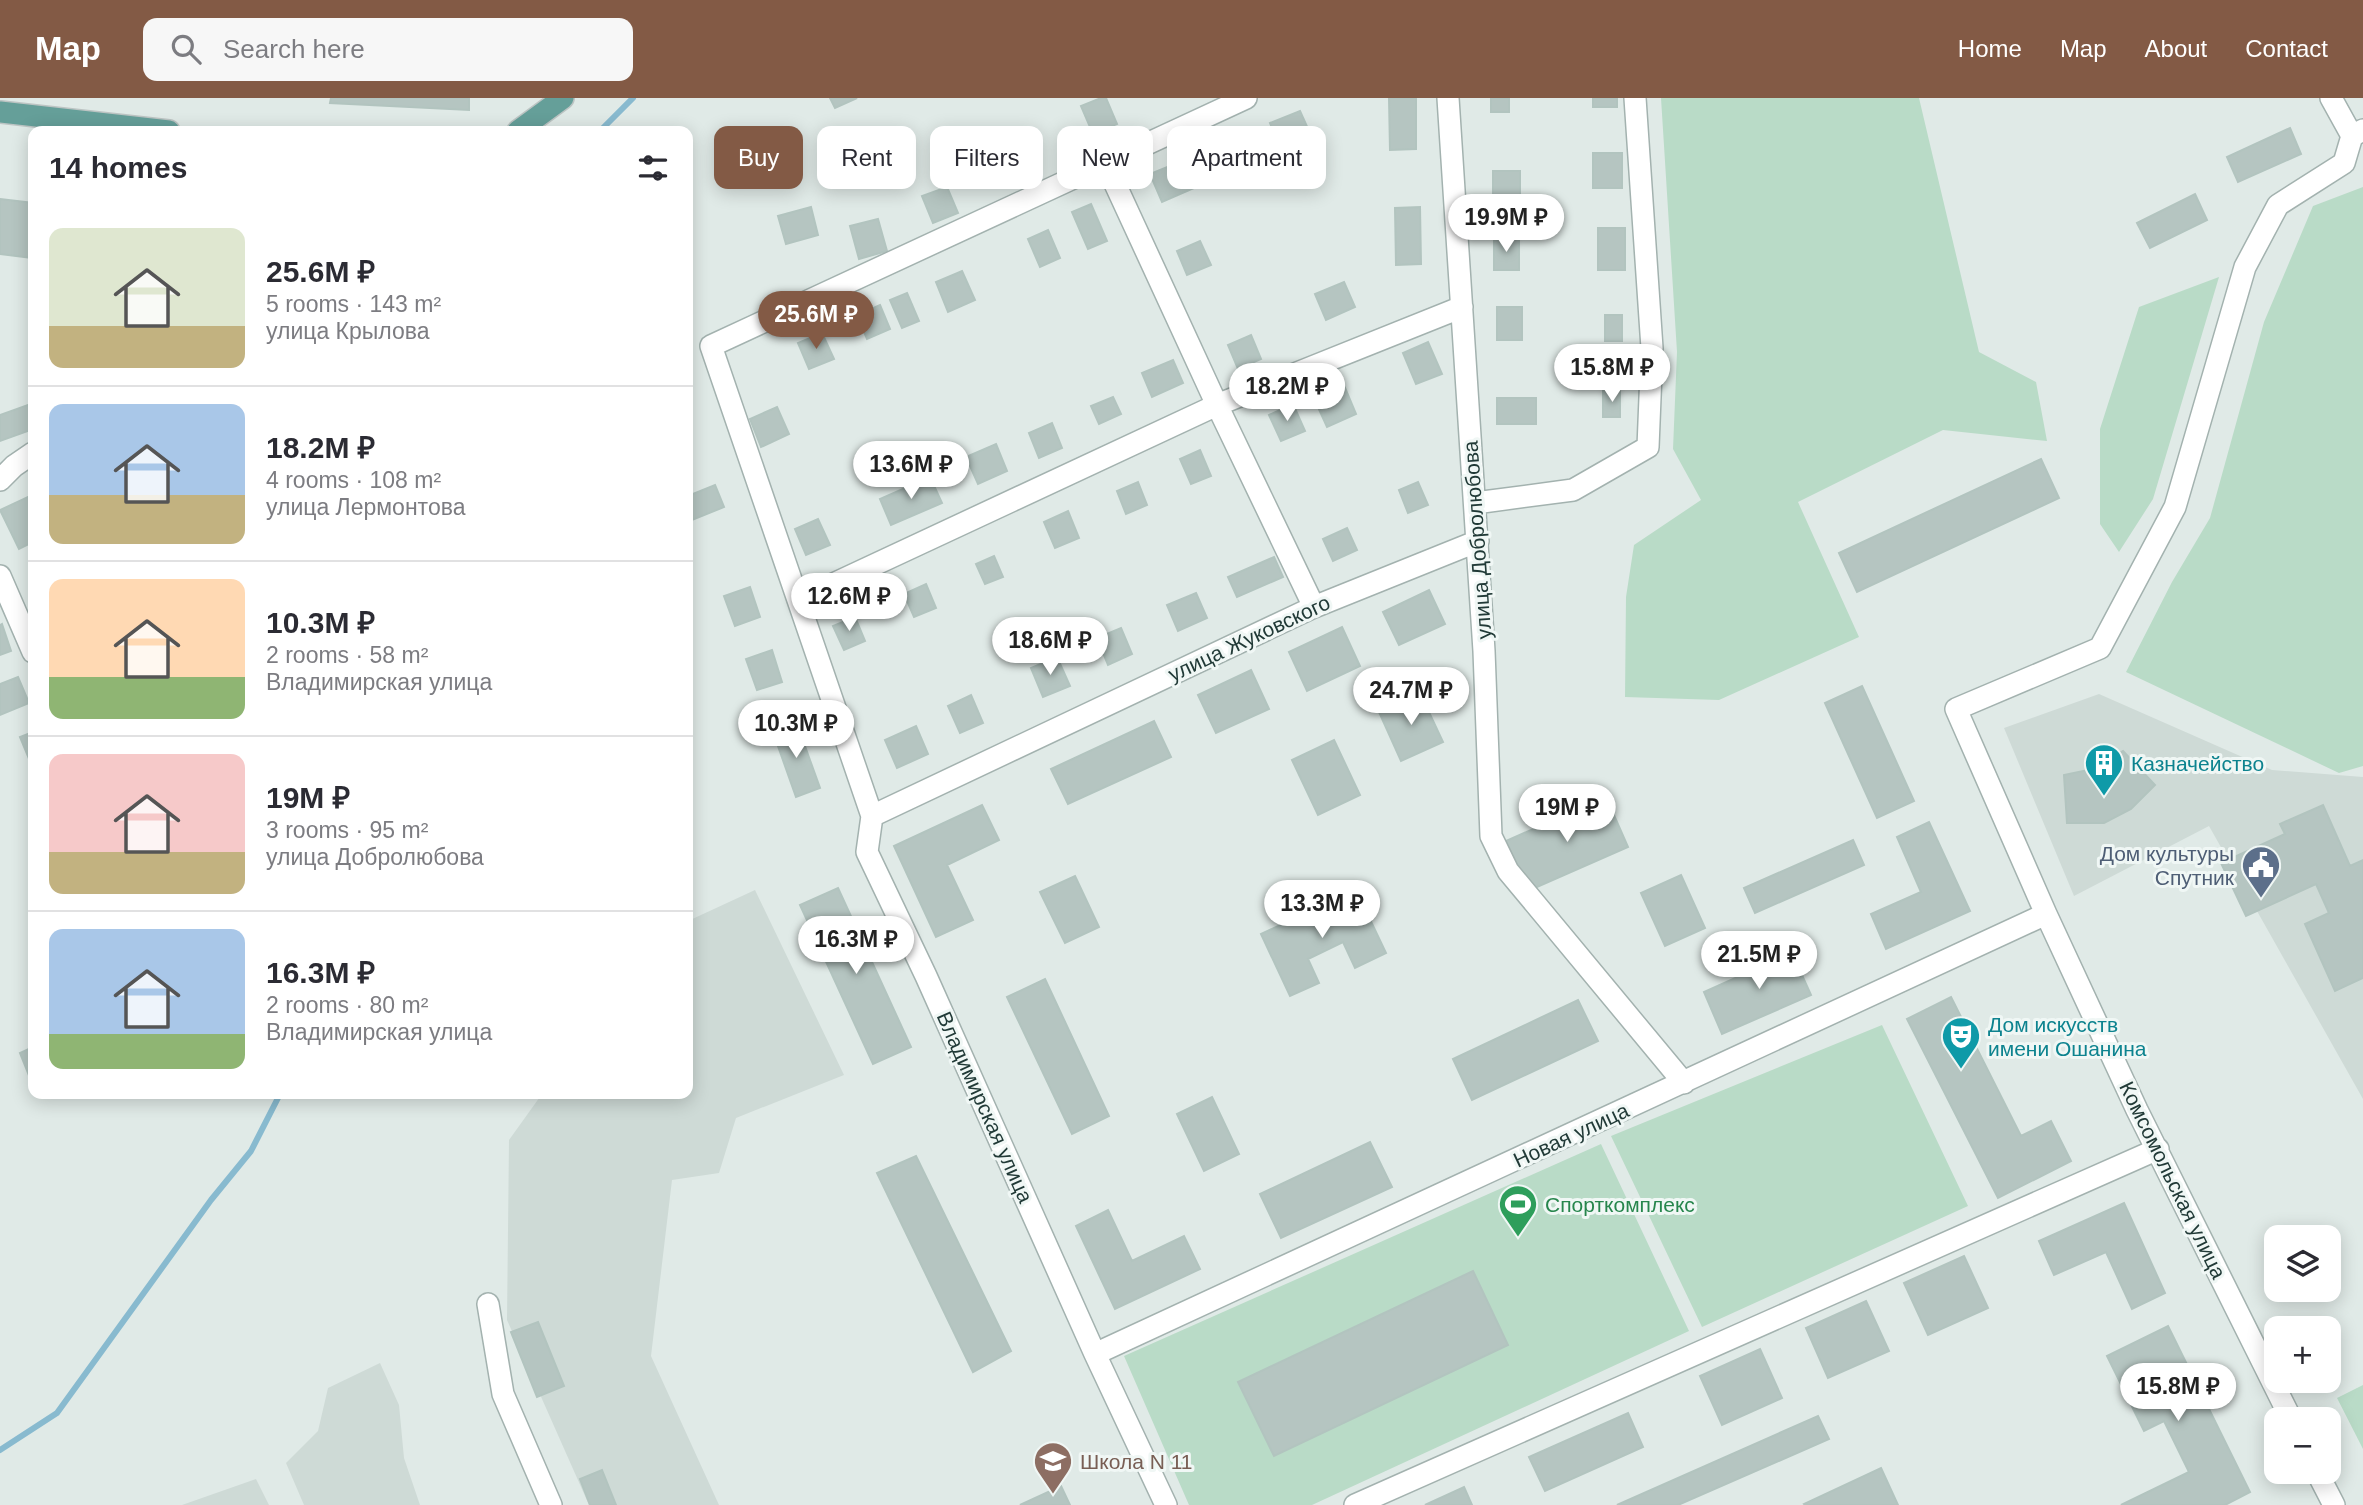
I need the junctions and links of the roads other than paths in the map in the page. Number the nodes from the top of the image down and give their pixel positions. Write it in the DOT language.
graph roads {
  1 [pos="563,98"];
  2 [pos="1245,98"];
  3 [pos="1448,98"];
  4 [pos="1635,98"];
  5 [pos="2330,98"];
  6 [pos="0,112"];
  7 [pos="125,126"];
  8 [pos="526,126"];
  9 [pos="2357,133"];
  10 [pos="1153,140"];
  11 [pos="1057,184"];
  12 [pos="1117,189"];
  13 [pos="1462,307"];
  14 [pos="1217,405"];
  15 [pos="28,456"];
  16 [pos="0,480"];
  17 [pos="1475,503"];
  18 [pos="1478,541"];
  19 [pos="0,576"];
  20 [pos="799,600"];
  21 [pos="1314,607"];
  22 [pos="28,640"];
  23 [pos="872,816"];
  24 [pos="2046,914"];
  25 [pos="1684,1083"];
  26 [pos="2158,1149"];
  27 [pos="488,1304"];
  28 [pos="1095,1354"];
  29 [pos="2285,1407"];
  30 [pos="2323,1484"];
  31 [pos="551,1505"];
  32 [pos="1166,1505"];
  33 [pos="1355,1505"];
  34 [pos="2334,1505"];
  1 -- 8 [label="main road"];
  2 -- 10 [label="street"];
  3 -- 13 [label="street, улица Добролюбова"];
  4 -- 17 [label="street"];
  5 -- 9 [label="street"];
  6 -- 7 [label="main road"];
  9 -- 24 [label="street, Комсомольская улица"];
  11 -- 20 [label="street, Владимирская улица"];
  12 -- 14 [label="street"];
  13 -- 14 [label="street"];
  13 -- 17 [label="street, улица Добролюбова"];
  14 -- 20 [label="street"];
  14 -- 21 [label="street"];
  15 -- 16 [label="street"];
  17 -- 18 [label="street, улица Добролюбова"];
  18 -- 21 [label="street, улица Жуковского"];
  18 -- 25 [label="street, улица Добролюбова"];
  19 -- 22 [label="street"];
  20 -- 23 [label="street, Владимирская улица"];
  21 -- 23 [label="street, улица Жуковского"];
  23 -- 28 [label="street, Владимирская улица"];
  24 -- 25 [label="street, Новая улица"];
  24 -- 26 [label="street, Комсомольская улица"];
  25 -- 28 [label="street, Новая улица"];
  26 -- 29 [label="street, Комсомольская улица"];
  26 -- 33 [label="street"];
  27 -- 31 [label="street"];
  28 -- 32 [label="street, Владимирская улица"];
  30 -- 34 [label="street"];
}
